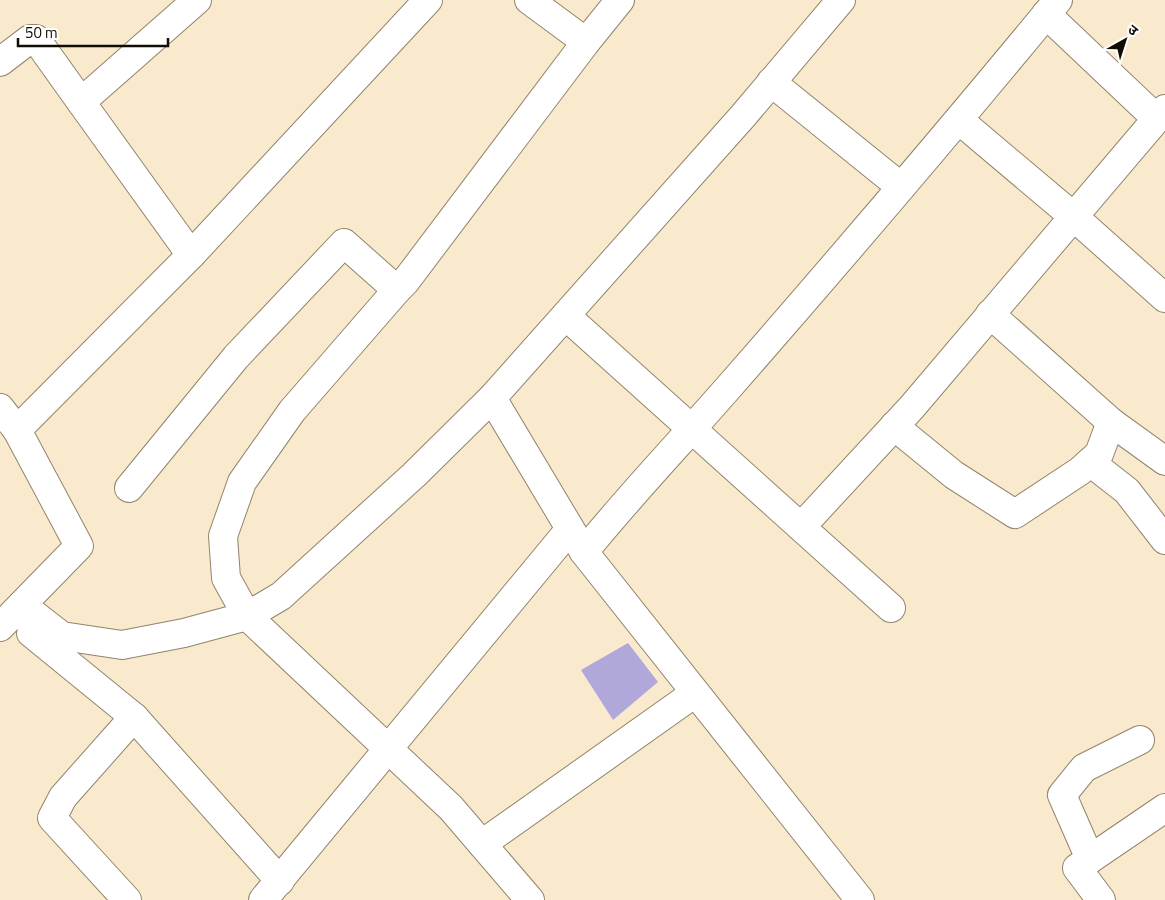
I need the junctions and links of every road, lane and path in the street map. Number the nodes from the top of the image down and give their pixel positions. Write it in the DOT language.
graph roads {
  1 [pos="197,0"];
  2 [pos="428,0"];
  3 [pos="529,0"];
  4 [pos="620,0"];
  5 [pos="841,0"];
  6 [pos="1052,7"];
  7 [pos="586,42"];
  8 [pos="0,62"];
  9 [pos="771,82"];
  10 [pos="81,102"];
  11 [pos="1161,114"];
  12 [pos="959,120"];
  13 [pos="901,187"];
  14 [pos="1074,217"];
  15 [pos="190,255"];
  16 [pos="397,290"];
  17 [pos="1165,298"];
  18 [pos="990,314"];
  19 [pos="566,316"];
  20 [pos="492,398"];
  21 [pos="0,408"];
  22 [pos="1111,422"];
  23 [pos="894,426"];
  24 [pos="692,429"];
  25 [pos="17,430"];
  26 [pos="1165,461"];
  27 [pos="1090,462"];
  28 [pos="129,488"];
  29 [pos="801,528"];
  30 [pos="570,529"];
  31 [pos="1165,540"];
  32 [pos="584,552"];
  33 [pos="891,608"];
  34 [pos="11,616"];
  35 [pos="247,616"];
  36 [pos="695,693"];
  37 [pos="134,717"];
  38 [pos="1140,740"];
  39 [pos="388,749"];
  40 [pos="1165,808"];
  41 [pos="482,844"];
  42 [pos="1090,859"];
  43 [pos="271,890"];
  44 [pos="1099,899"];
  45 [pos="127,900"];
  46 [pos="530,900"];
  47 [pos="860,900"];
  1 -- 10 [label="street"];
  2 -- 15 [label="street"];
  3 -- 7 [label="street"];
  4 -- 7 [label="street"];
  5 -- 9 [label="street"];
  6 -- 11 [label="street"];
  6 -- 12 [label="street"];
  7 -- 16 [label="street"];
  8 -- 10 [label="street"];
  9 -- 13 [label="street"];
  9 -- 19 [label="street"];
  10 -- 15 [label="street"];
  11 -- 14 [label="street"];
  12 -- 13 [label="street"];
  12 -- 14 [label="street"];
  13 -- 24 [label="street"];
  14 -- 17 [label="street"];
  14 -- 18 [label="street"];
  15 -- 25 [label="street"];
  16 -- 28 [label="street"];
  16 -- 35 [label="street"];
  18 -- 22 [label="street"];
  18 -- 23 [label="street"];
  19 -- 20 [label="street"];
  19 -- 24 [label="street"];
  20 -- 30 [label="street"];
  20 -- 35 [label="street"];
  21 -- 25 [label="street"];
  22 -- 26 [label="street"];
  22 -- 27 [label="street"];
  23 -- 27 [label="street"];
  23 -- 29 [label="street"];
  24 -- 29 [label="street"];
  24 -- 32 [label="street"];
  25 -- 34 [label="street"];
  27 -- 31 [label="street"];
  29 -- 33 [label="street"];
  30 -- 32 [label="street"];
  30 -- 39 [label="street"];
  32 -- 36 [label="street"];
  34 -- 35 [label="street"];
  34 -- 37 [label="street"];
  35 -- 39 [label="street"];
  36 -- 41 [label="street"];
  36 -- 47 [label="street"];
  37 -- 43 [label="street"];
  37 -- 45 [label="street"];
  38 -- 42 [label="street"];
  39 -- 41 [label="street"];
  39 -- 43 [label="street"];
  40 -- 42 [label="street"];
  41 -- 46 [label="street"];
  42 -- 44 [label="street"];
}
